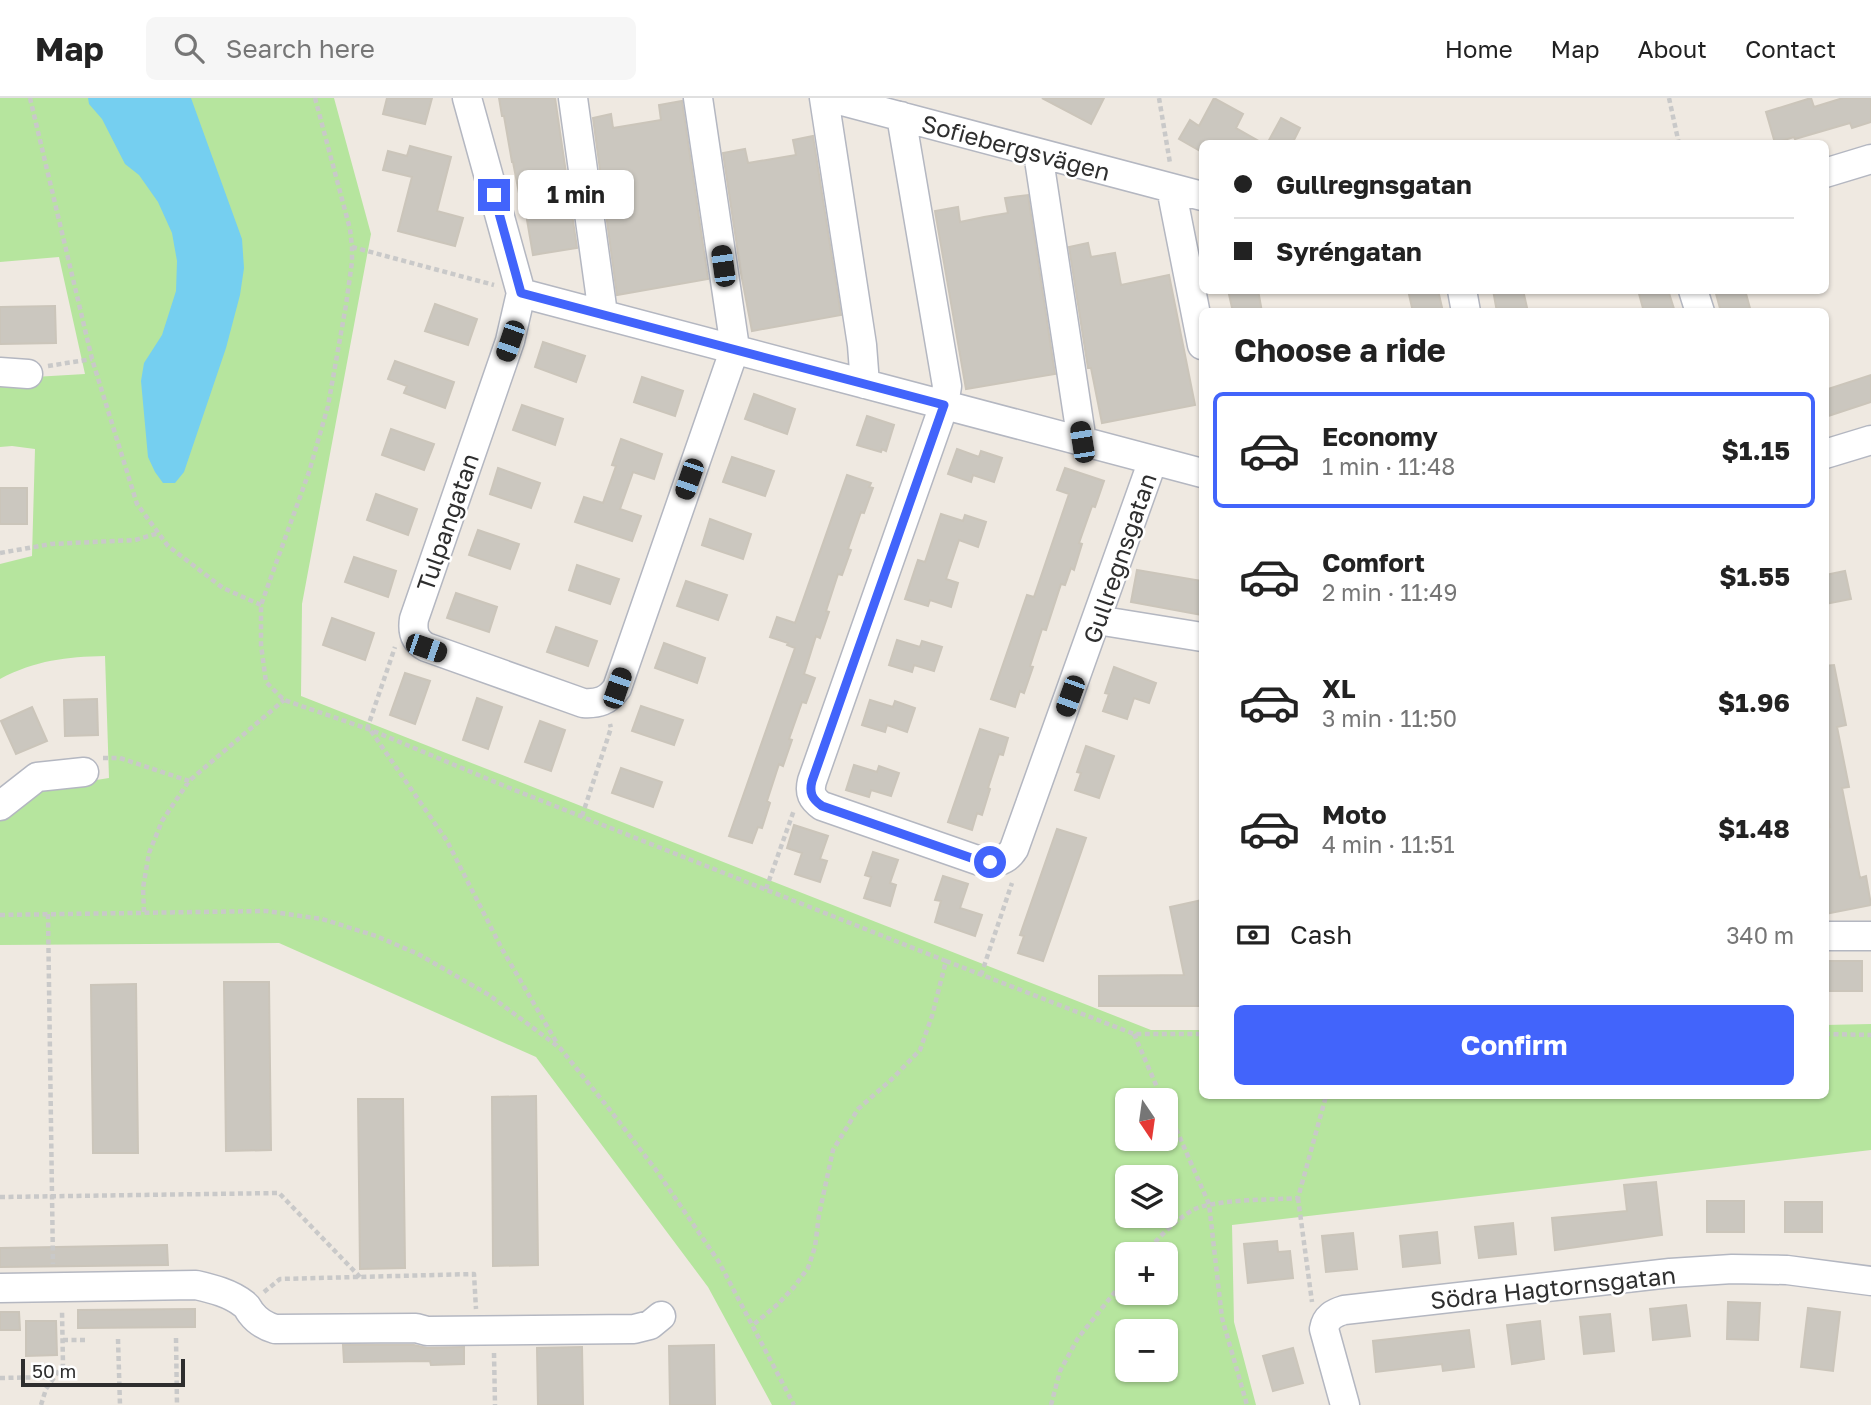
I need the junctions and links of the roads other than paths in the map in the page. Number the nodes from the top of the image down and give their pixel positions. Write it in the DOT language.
graph roads {
  1 [pos="467,98"];
  2 [pos="573,98"];
  3 [pos="698,98"];
  4 [pos="824,98"];
  5 [pos="831,98"];
  6 [pos="901,116"];
  7 [pos="1038,153"];
  8 [pos="1871,159"];
  9 [pos="1829,172"];
  10 [pos="1171,188"];
  11 [pos="1199,194"];
  12 [pos="521,293"];
  13 [pos="603,314"];
  14 [pos="1199,330"];
  15 [pos="734,348"];
  16 [pos="0,372"];
  17 [pos="28,374"];
  18 [pos="865,384"];
  19 [pos="944,405"];
  20 [pos="1871,440"];
  21 [pos="1082,442"];
  22 [pos="1829,453"];
  23 [pos="1153,460"];
  24 [pos="1199,472"];
  25 [pos="1097,620"];
  26 [pos="1199,637"];
  27 [pos="84,772"];
  28 [pos="0,806"];
  29 [pos="1829,936"];
  30 [pos="1871,936"];
  31 [pos="1871,1281"];
  32 [pos="0,1288"];
  33 [pos="661,1316"];
  34 [pos="1345,1405"];
  1 -- 12 [label="street"];
  2 -- 13 [label="street"];
  3 -- 15 [label="street"];
  4 -- 18 [label="street"];
  5 -- 6 [label="street, Sofiebergsvägen"];
  6 -- 7 [label="street, Sofiebergsvägen"];
  6 -- 19 [label="street"];
  7 -- 10 [label="street, Sofiebergsvägen"];
  7 -- 21 [label="street"];
  8 -- 9 [label="street"];
  10 -- 11 [label="street, Sofiebergsvägen"];
  10 -- 14 [label="street"];
  12 -- 13 [label="street"];
  12 -- 15 [label="street, Tulpangatan"];
  13 -- 15 [label="street"];
  15 -- 18 [label="street"];
  16 -- 17 [label="street"];
  18 -- 19 [label="street"];
  19 -- 21 [label="street"];
  19 -- 25 [label="street, Gullregnsgatan"];
  20 -- 22 [label="street"];
  21 -- 23 [label="street"];
  23 -- 24 [label="street"];
  23 -- 25 [label="street, Gullregnsgatan"];
  25 -- 26 [label="street"];
  27 -- 28 [label="street"];
  29 -- 30 [label="street"];
  31 -- 34 [label="street, Södra Hagtornsgatan"];
  32 -- 33 [label="street"];
}
